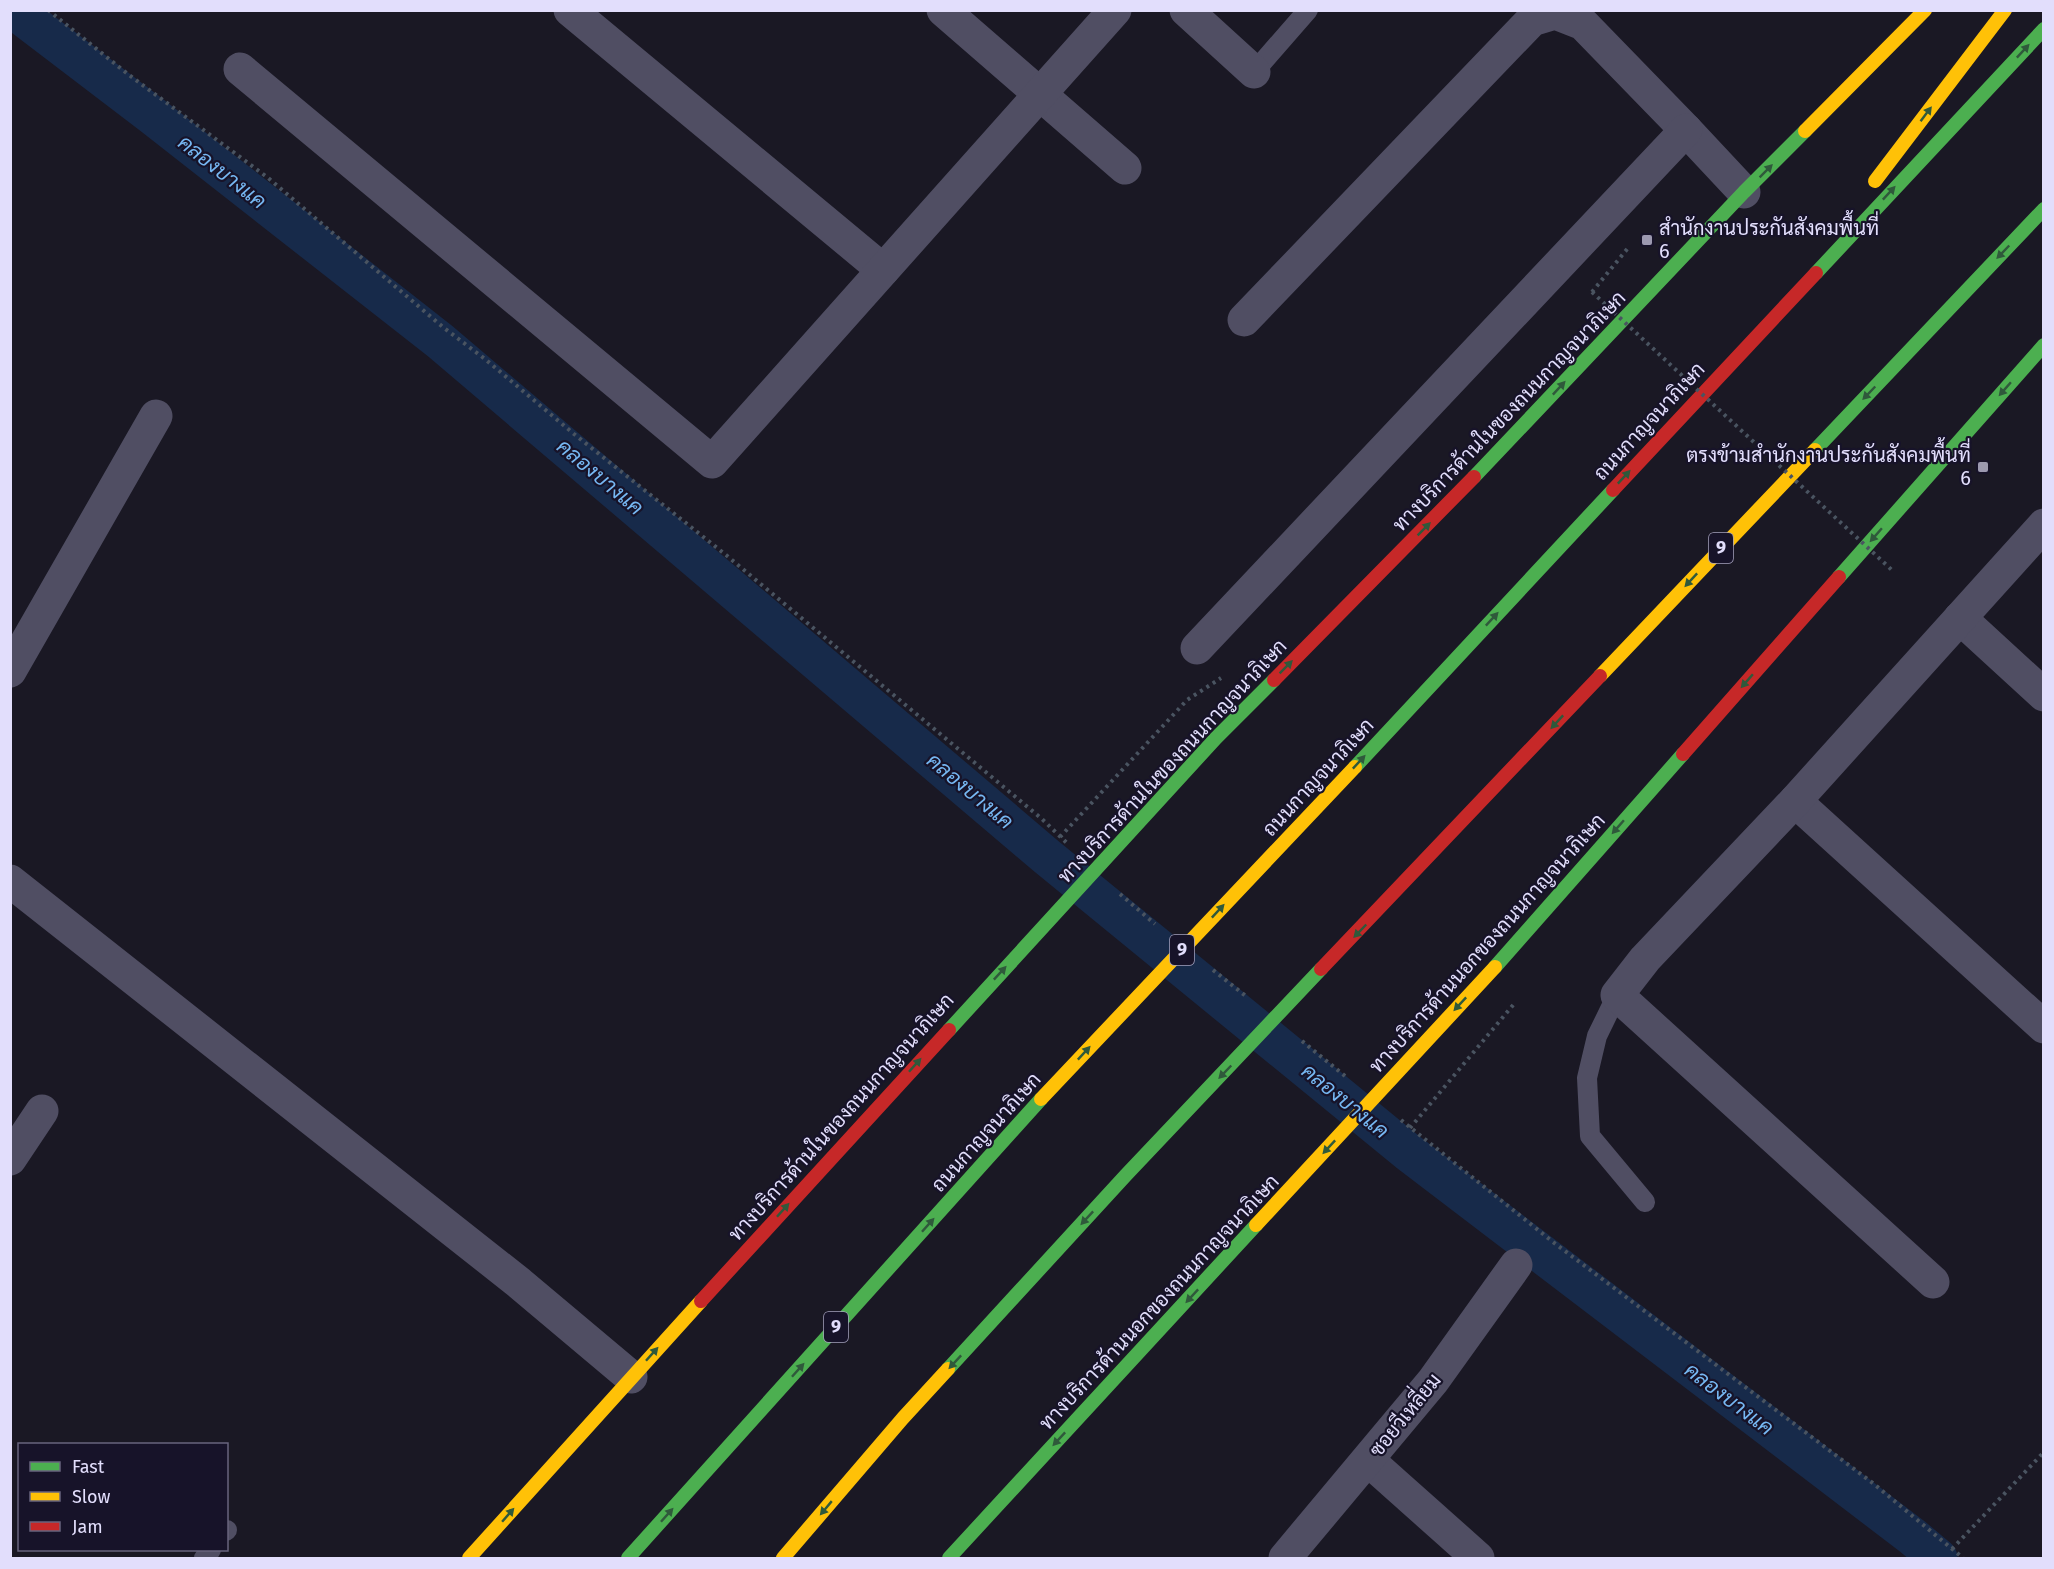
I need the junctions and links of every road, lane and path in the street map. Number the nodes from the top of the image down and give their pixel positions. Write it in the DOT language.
graph roads {
  1 [pos="48,10"];
  2 [pos="570,10"];
  3 [pos="943,10"];
  4 [pos="1114,10"];
  5 [pos="1186,10"];
  6 [pos="1308,10"];
  7 [pos="1925,10"];
  8 [pos="2006,10"];
  9 [pos="1589,17"];
  10 [pos="2043,29"];
  11 [pos="240,69"];
  12 [pos="1254,72"];
  13 [pos="1040,94"];
  14 [pos="1686,130"];
  15 [pos="1125,168"];
  16 [pos="1870,188"];
  17 [pos="1744,192"];
  18 [pos="2043,209"];
  19 [pos="1841,225"];
  20 [pos="1628,248"];
  21 [pos="883,270"];
  22 [pos="1244,320"];
  23 [pos="1763,327"];
  24 [pos="2043,345"];
  25 [pos="156,416"];
  26 [pos="2043,525"];
  27 [pos="1894,572"];
  28 [pos="1960,618"];
  29 [pos="1197,648"];
  30 [pos="10,671"];
  31 [pos="1221,678"];
  32 [pos="2043,695"];
  33 [pos="1795,801"];
  34 [pos="1060,837"];
  35 [pos="1076,852"];
  36 [pos="10,880"];
  37 [pos="1114,889"];
  38 [pos="1158,926"];
  39 [pos="1204,964"];
  40 [pos="1617,995"];
  41 [pos="1251,1001"];
  42 [pos="1515,1002"];
  43 [pos="2043,1027"];
  44 [pos="1298,1038"];
  45 [pos="1354,1083"];
  46 [pos="1392,1113"];
  47 [pos="36,1119"];
  48 [pos="1410,1128"];
  49 [pos="10,1159"];
  50 [pos="1645,1202"];
  51 [pos="1516,1265"];
  52 [pos="1933,1282"];
  53 [pos="631,1377"];
  54 [pos="2043,1452"];
  55 [pos="1368,1460"];
  56 [pos="1952,1549"];
  57 [pos="469,1558"];
  58 [pos="628,1558"];
  59 [pos="783,1558"];
  60 [pos="949,1558"];
  61 [pos="1286,1558"];
  62 [pos="1478,1558"];
  63 [pos="1963,1558"];
  1 -- 34 [label="path"];
  2 -- 21 [label="street"];
  3 -- 13 [label="street"];
  4 -- 13 [label="street"];
  5 -- 12 [label="street"];
  6 -- 12 [label="lane"];
  17 -- 7 [label="main road, ทางบริการด้านในของถนนกาญจนาภิเษก, one-way"];
  16 -- 8 [label="main road, one-way"];
  9 -- 14 [label="street"];
  9 -- 22 [label="street"];
  23 -- 10 [label="main road, ถนนกาญจนาภิเษก / 9, one-way"];
  11 -- 21 [label="street"];
  13 -- 15 [label="street"];
  13 -- 21 [label="street"];
  14 -- 17 [label="street"];
  14 -- 29 [label="street"];
  53 -- 17 [label="main road, ทางบริการด้านในของถนนกาญจนาภิเษก, one-way"];
  18 -- 59 [label="main road, 9, one-way"];
  19 -- 23 [label="main road"];
  20 -- 27 [label="path, bridge"];
  58 -- 23 [label="main road, ถนนกาญจนาภิเษก / 9, one-way"];
  24 -- 60 [label="main road, ทางบริการด้านนอกของถนนกาญจนาภิเษก, one-way"];
  25 -- 30 [label="street"];
  26 -- 28 [label="street"];
  28 -- 32 [label="street"];
  28 -- 33 [label="street"];
  31 -- 34 [label="path"];
  33 -- 40 [label="street"];
  33 -- 43 [label="street"];
  34 -- 35 [label="path"];
  36 -- 53 [label="street"];
  37 -- 38 [label="path"];
  39 -- 41 [label="path"];
  40 -- 50 [label="lane"];
  40 -- 52 [label="street"];
  42 -- 48 [label="path"];
  44 -- 45 [label="path"];
  46 -- 48 [label="path"];
  47 -- 49 [label="street"];
  48 -- 56 [label="path"];
  51 -- 55 [label="street, ซอยวีเหลี่ยม"];
  57 -- 53 [label="main road, ทางบริการด้านในของถนนกาญจนาภิเษก, one-way"];
  54 -- 56 [label="path"];
  55 -- 61 [label="street, ซอยวีเหลี่ยม"];
  55 -- 62 [label="street"];
  56 -- 63 [label="path"];
}
